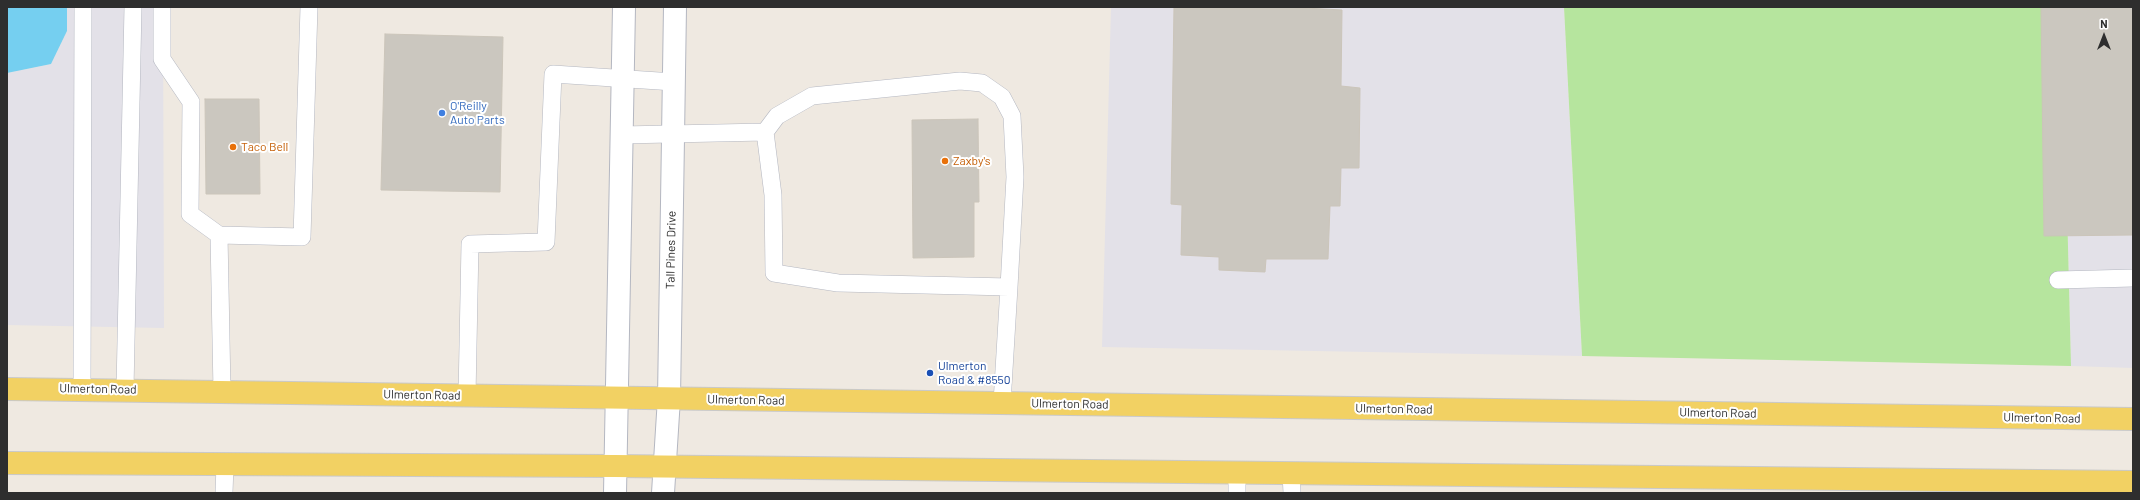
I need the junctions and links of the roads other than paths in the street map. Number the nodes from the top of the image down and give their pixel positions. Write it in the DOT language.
graph roads {
  1 [pos="83,7"];
  2 [pos="133,7"];
  3 [pos="162,7"];
  4 [pos="308,7"];
  5 [pos="624,7"];
  6 [pos="675,7"];
  7 [pos="623,79"];
  8 [pos="674,82"];
  9 [pos="765,132"];
  10 [pos="673,133"];
  11 [pos="622,135"];
  12 [pos="219,236"];
  13 [pos="2133,278"];
  14 [pos="2058,280"];
  15 [pos="1009,287"];
  16 [pos="7,388"];
  17 [pos="82,388"];
  18 [pos="125,389"];
  19 [pos="222,391"];
  20 [pos="468,396"];
  21 [pos="616,398"];
  22 [pos="669,398"];
  23 [pos="1002,403"];
  24 [pos="2133,419"];
  25 [pos="7,463"];
  26 [pos="225,465"];
  27 [pos="614,466"];
  28 [pos="664,466"];
  29 [pos="2133,482"];
  30 [pos="1237,483"];
  31 [pos="1292,483"];
  32 [pos="2035,487"];
  33 [pos="224,493"];
  34 [pos="615,493"];
  35 [pos="664,493"];
  1 -- 17 [label="lane"];
  2 -- 18 [label="lane"];
  3 -- 12 [label="lane"];
  4 -- 12 [label="lane"];
  5 -- 7 [label="street"];
  6 -- 8 [label="street, Tall Pines Drive"];
  7 -- 8 [label="lane"];
  7 -- 11 [label="street"];
  7 -- 20 [label="lane"];
  8 -- 10 [label="street, Tall Pines Drive"];
  9 -- 10 [label="lane"];
  9 -- 15 [label="lane"];
  9 -- 15 [label="lane"];
  10 -- 11 [label="lane"];
  10 -- 22 [label="street, Tall Pines Drive"];
  11 -- 21 [label="street"];
  12 -- 19 [label="lane"];
  13 -- 14 [label="lane"];
  15 -- 23 [label="lane"];
  16 -- 17 [label="main road, Ulmerton Road"];
  17 -- 18 [label="main road, Ulmerton Road"];
  18 -- 19 [label="main road, Ulmerton Road"];
  19 -- 20 [label="main road, Ulmerton Road"];
  20 -- 21 [label="main road, Ulmerton Road"];
  21 -- 22 [label="main road, Ulmerton Road"];
  21 -- 27 [label="street"];
  22 -- 23 [label="main road, Ulmerton Road"];
  22 -- 28 [label="street, Tall Pines Drive"];
  23 -- 24 [label="main road, Ulmerton Road"];
  25 -- 26 [label="main road"];
  26 -- 27 [label="main road"];
  26 -- 33 [label="lane"];
  27 -- 28 [label="main road"];
  27 -- 34 [label="street"];
  28 -- 30 [label="main road"];
  28 -- 35 [label="street, Tall Pines Drive"];
  29 -- 32 [label="main road"];
  30 -- 31 [label="main road"];
  31 -- 32 [label="main road"];
}
